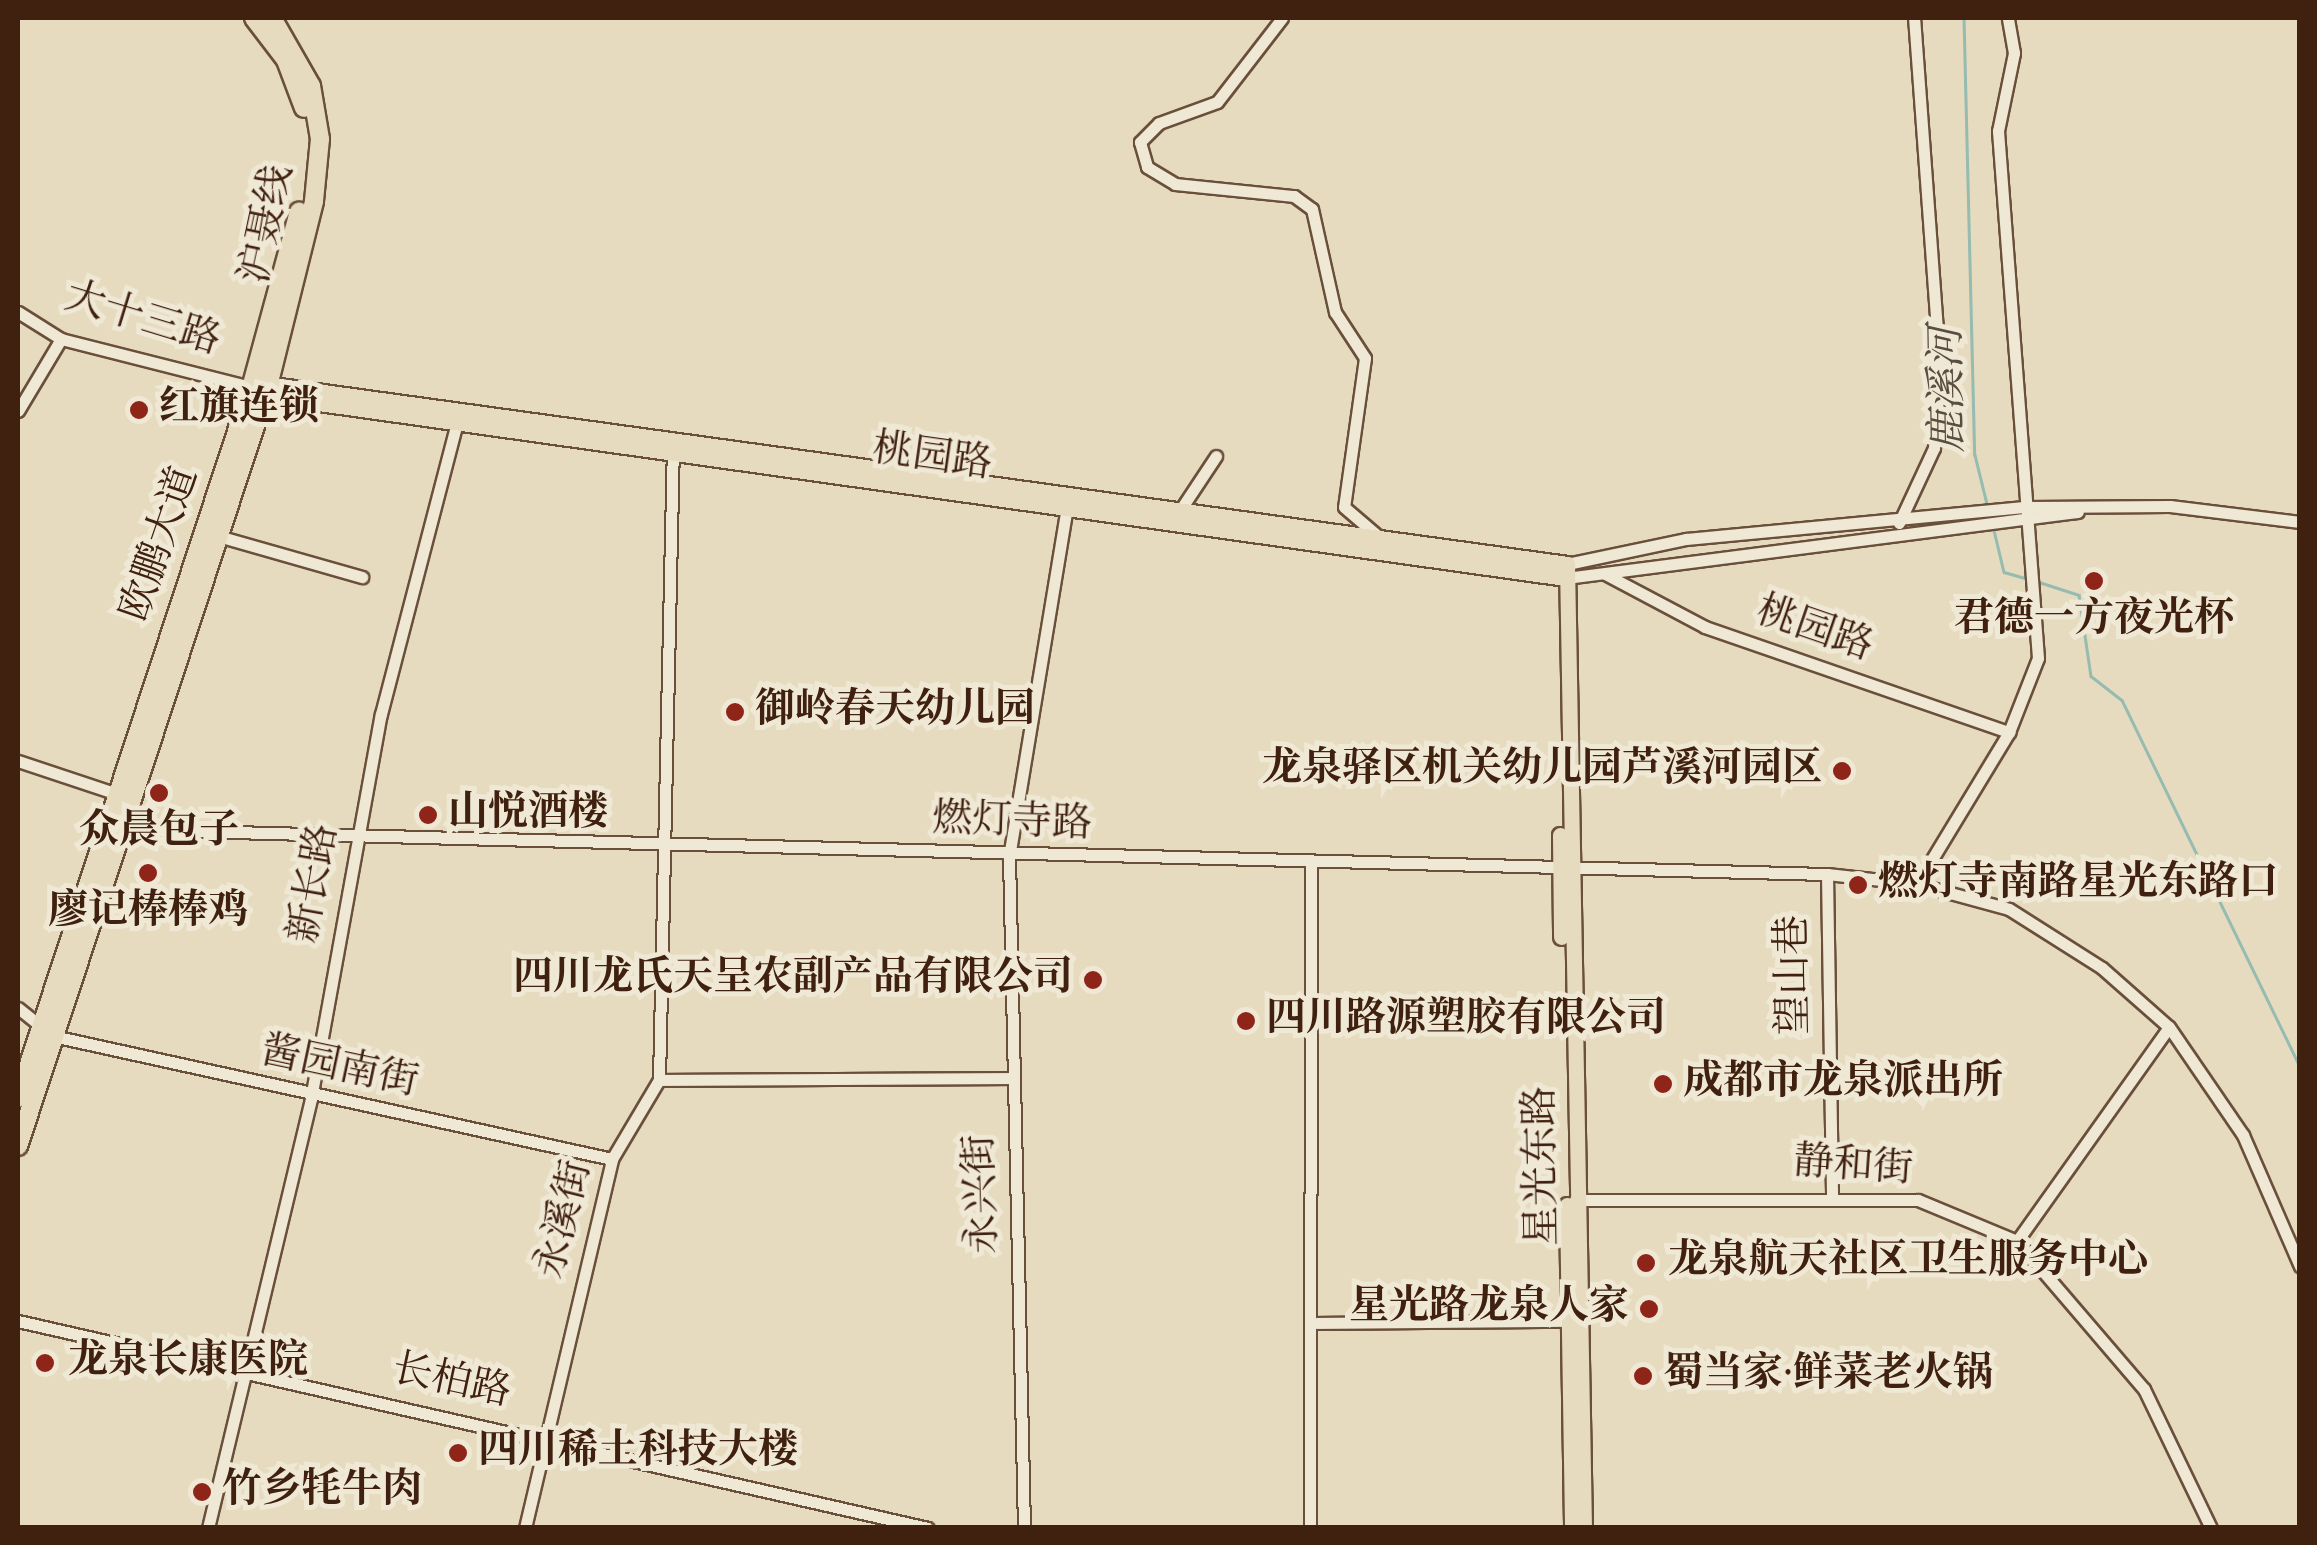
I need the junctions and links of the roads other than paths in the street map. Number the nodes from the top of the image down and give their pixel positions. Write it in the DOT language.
graph roads {
  1 [pos="254,18"];
  2 [pos="272,18"];
  3 [pos="1282,18"];
  4 [pos="1914,18"];
  5 [pos="2008,18"];
  6 [pos="18,312"];
  7 [pos="61,339"];
  8 [pos="257,389"];
  9 [pos="18,411"];
  10 [pos="459,417"];
  11 [pos="672,449"];
  12 [pos="1216,456"];
  13 [pos="1068,504"];
  14 [pos="2107,506"];
  15 [pos="2026,507"];
  16 [pos="1176,515"];
  17 [pos="1899,522"];
  18 [pos="2031,522"];
  19 [pos="2300,522"];
  20 [pos="218,536"];
  21 [pos="1389,546"];
  22 [pos="1561,572"];
  23 [pos="1605,574"];
  24 [pos="362,577"];
  25 [pos="2009,732"];
  26 [pos="18,761"];
  27 [pos="124,796"];
  28 [pos="113,828"];
  29 [pos="357,840"];
  30 [pos="664,846"];
  31 [pos="1008,857"];
  32 [pos="1310,865"];
  33 [pos="1565,871"];
  34 [pos="1827,874"];
  35 [pos="1917,884"];
  36 [pos="18,1008"];
  37 [pos="2169,1028"];
  38 [pos="47,1032"];
  39 [pos="1012,1078"];
  40 [pos="659,1080"];
  41 [pos="18,1098"];
  42 [pos="312,1098"];
  43 [pos="18,1146"];
  44 [pos="612,1159"];
  45 [pos="1832,1195"];
  46 [pos="1572,1200"];
  47 [pos="2018,1240"];
  48 [pos="2300,1266"];
  49 [pos="18,1321"];
  50 [pos="1567,1321"];
  51 [pos="1316,1322"];
  52 [pos="245,1372"];
  53 [pos="547,1437"];
  54 [pos="883,1523"];
  55 [pos="208,1528"];
  56 [pos="525,1528"];
  57 [pos="928,1528"];
  58 [pos="1024,1528"];
  59 [pos="1310,1528"];
  60 [pos="1572,1528"];
  61 [pos="1584,1528"];
  62 [pos="2212,1528"];
  1 -- 8 [label="highway, 欧鹏大道"];
  2 -- 8 [label="highway, 沪聂线"];
  3 -- 21 [label="street"];
  4 -- 17 [label="street"];
  5 -- 15 [label="street"];
  6 -- 7 [label="street, 大十三路"];
  7 -- 8 [label="street, 大十三路"];
  7 -- 9 [label="street"];
  8 -- 10 [label="main road, 桃园路"];
  8 -- 20 [label="highway, 欧鹏大道"];
  8 -- 27 [label="highway, 欧鹏大道"];
  10 -- 11 [label="main road, 桃园路"];
  10 -- 29 [label="street, 新长路"];
  11 -- 13 [label="main road, 桃园路"];
  11 -- 30 [label="street, 永溪街"];
  12 -- 16 [label="street"];
  13 -- 16 [label="main road"];
  13 -- 22 [label="main road, 桃园路"];
  13 -- 31 [label="street, 永兴街"];
  14 -- 15 [label="street"];
  14 -- 18 [label="street, 桃园路"];
  14 -- 19 [label="street"];
  15 -- 17 [label="street"];
  15 -- 18 [label="street"];
  16 -- 21 [label="main road"];
  17 -- 22 [label="street"];
  18 -- 23 [label="street, 桃园路"];
  18 -- 25 [label="street"];
  20 -- 24 [label="street"];
  20 -- 27 [label="highway, 欧鹏大道"];
  21 -- 22 [label="main road"];
  22 -- 23 [label="street, 桃园路"];
  22 -- 33 [label="main road, 星光东路"];
  23 -- 25 [label="street, 桃园路"];
  25 -- 35 [label="street"];
  26 -- 27 [label="street"];
  27 -- 28 [label="highway, 欧鹏大道"];
  28 -- 29 [label="street, 燃灯寺路"];
  28 -- 38 [label="highway, 欧鹏大道"];
  29 -- 30 [label="street, 燃灯寺路"];
  29 -- 42 [label="street, 新长路"];
  30 -- 31 [label="street, 燃灯寺路"];
  30 -- 40 [label="street, 永溪街"];
  31 -- 32 [label="street, 燃灯寺路"];
  31 -- 39 [label="street, 永兴街"];
  32 -- 33 [label="street, 燃灯寺路"];
  32 -- 51 [label="street"];
  33 -- 34 [label="street, 燃灯寺路"];
  33 -- 46 [label="main road, 星光东路"];
  34 -- 35 [label="street, 燃灯寺路"];
  34 -- 45 [label="street, 望山巷"];
  35 -- 37 [label="street, 燃灯寺路"];
  36 -- 38 [label="street"];
  37 -- 47 [label="street"];
  37 -- 48 [label="street, 燃灯寺路"];
  38 -- 41 [label="highway, 欧鹏大道"];
  38 -- 42 [label="street, 酱园南街"];
  38 -- 43 [label="highway, 欧鹏大道"];
  39 -- 40 [label="street"];
  39 -- 58 [label="street, 永兴街"];
  40 -- 44 [label="street, 永溪街"];
  42 -- 44 [label="street, 酱园南街"];
  42 -- 52 [label="street, 新长路"];
  44 -- 53 [label="street, 永溪街"];
  45 -- 46 [label="street, 静和街"];
  45 -- 47 [label="street, 静和街"];
  46 -- 50 [label="main road, 星光东路"];
  46 -- 61 [label="main road, 星光东路"];
  47 -- 62 [label="street, 静和街"];
  49 -- 52 [label="street, 长柏路"];
  50 -- 51 [label="street"];
  50 -- 60 [label="main road, 星光东路"];
  51 -- 59 [label="street"];
  52 -- 53 [label="street, 长柏路"];
  52 -- 55 [label="street, 新长路"];
  53 -- 54 [label="street, 长柏路"];
  53 -- 56 [label="street, 永溪街"];
  54 -- 57 [label="street, 长柏路"];
}
